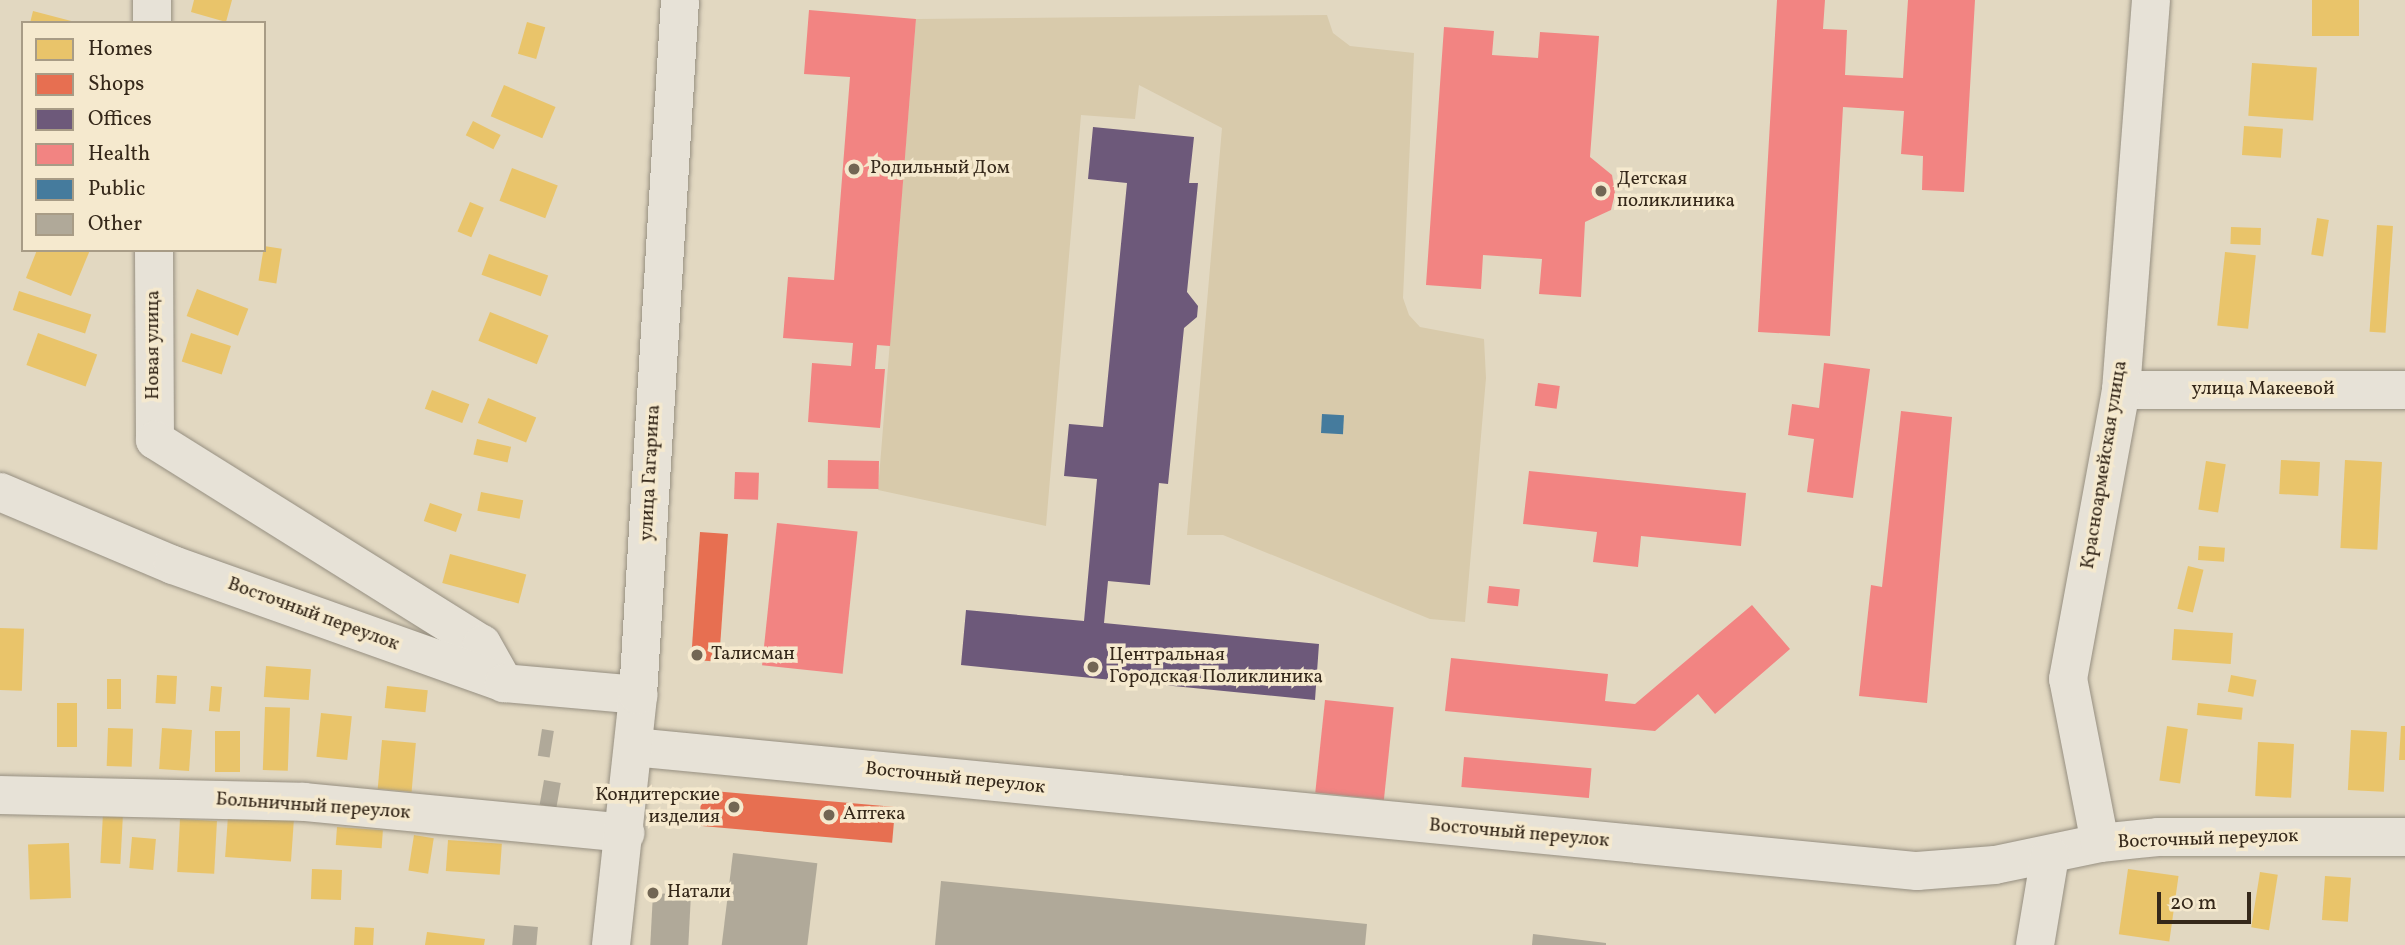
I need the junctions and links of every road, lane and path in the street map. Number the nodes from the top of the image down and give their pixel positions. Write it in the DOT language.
graph roads {
  1 [pos="152,0"];
  2 [pos="680,0"];
  3 [pos="2151,0"];
  4 [pos="152,21"];
  5 [pos="154,252"];
  6 [pos="2121,390"];
  7 [pos="2405,390"];
  8 [pos="0,492"];
  9 [pos="504,683"];
  10 [pos="638,695"];
  11 [pos="633,747"];
  12 [pos="0,795"];
  13 [pos="626,833"];
  14 [pos="2405,837"];
  15 [pos="2100,843"];
  16 [pos="2050,855"];
  17 [pos="611,945"];
  18 [pos="2035,945"];
  1 -- 4 [label="street"];
  2 -- 10 [label="street, улица Гагарина"];
  3 -- 6 [label="street, Красноармейская улица"];
  5 -- 9 [label="street, Новая улица"];
  6 -- 7 [label="street, улица Макеевой"];
  6 -- 15 [label="street, Красноармейская улица"];
  8 -- 9 [label="street, Восточный переулок"];
  9 -- 10 [label="street, Восточный переулок"];
  10 -- 11 [label="street, улица Гагарина"];
  11 -- 13 [label="street, улица Гагарина"];
  11 -- 16 [label="street, Восточный переулок"];
  12 -- 13 [label="street, Больничный переулок"];
  13 -- 17 [label="street, улица Гагарина"];
  14 -- 15 [label="street, Восточный переулок"];
  15 -- 16 [label="street, Восточный переулок"];
  16 -- 18 [label="street"];
}
